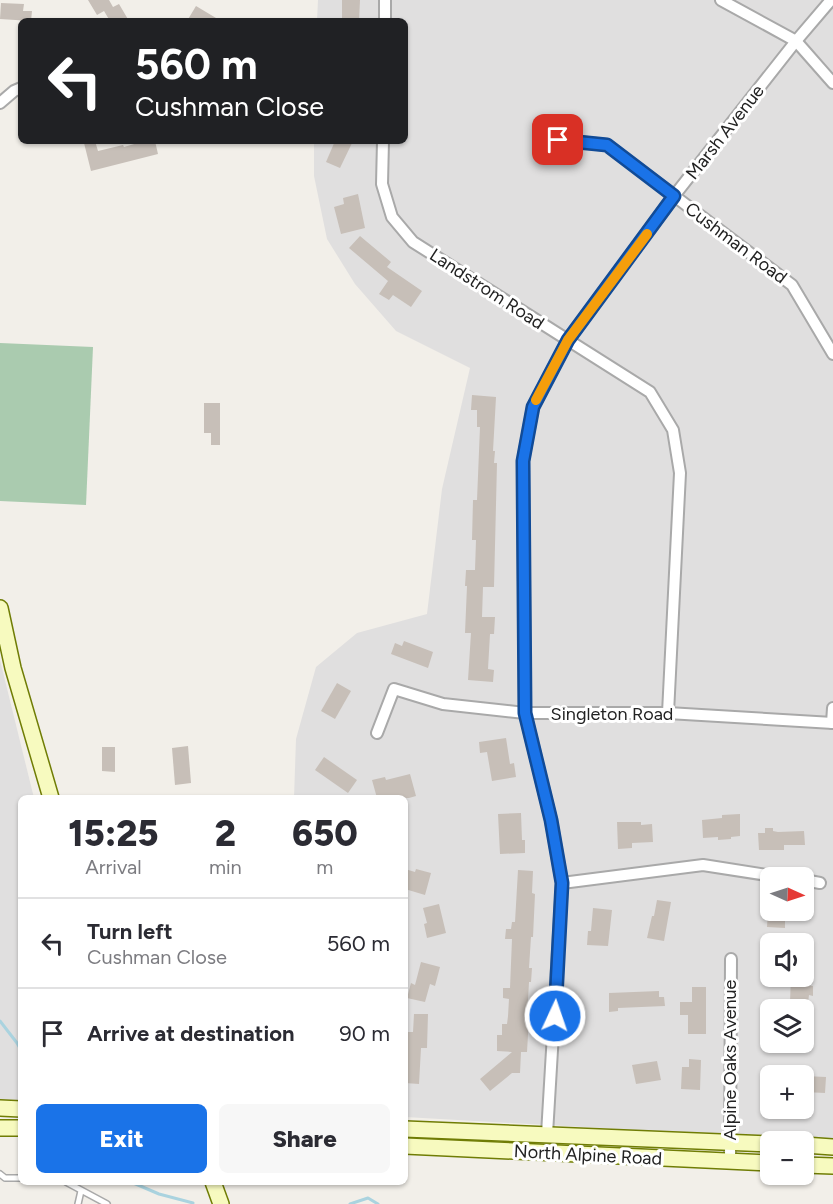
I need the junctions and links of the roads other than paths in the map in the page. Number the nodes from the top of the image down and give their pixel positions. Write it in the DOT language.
graph roads {
  1 [pos="385,0"];
  2 [pos="721,0"];
  3 [pos="831,0"];
  4 [pos="385,18"];
  5 [pos="796,41"];
  6 [pos="833,83"];
  7 [pos="18,89"];
  8 [pos="0,103"];
  9 [pos="558,140"];
  10 [pos="383,144"];
  11 [pos="674,196"];
  12 [pos="568,340"];
  13 [pos="833,354"];
  14 [pos="0,608"];
  15 [pos="833,708"];
  16 [pos="525,713"];
  17 [pos="668,713"];
  18 [pos="833,723"];
  19 [pos="377,733"];
  20 [pos="50,795"];
  21 [pos="760,874"];
  22 [pos="814,882"];
  23 [pos="562,883"];
  24 [pos="820,883"];
  25 [pos="731,959"];
  26 [pos="0,1108"];
  27 [pos="18,1108"];
  28 [pos="0,1128"];
  29 [pos="18,1128"];
  30 [pos="408,1129"];
  31 [pos="547,1134"];
  32 [pos="730,1142"];
  33 [pos="760,1143"];
  34 [pos="408,1146"];
  35 [pos="814,1146"];
  36 [pos="833,1147"];
  37 [pos="730,1161"];
  38 [pos="760,1162"];
  39 [pos="814,1165"];
  40 [pos="833,1166"];
  41 [pos="0,1174"];
  42 [pos="18,1178"];
  43 [pos="71,1185"];
  44 [pos="214,1185"];
  45 [pos="81,1191"];
  46 [pos="78,1204"];
  47 [pos="107,1204"];
  48 [pos="221,1204"];
  1 -- 4 [label="street"];
  2 -- 5 [label="street"];
  3 -- 5 [label="street, Marsh Avenue"];
  5 -- 6 [label="street"];
  5 -- 11 [label="street, Marsh Avenue"];
  7 -- 8 [label="street"];
  9 -- 11 [label="street, Cushman Road"];
  10 -- 12 [label="street, Landstrom Road"];
  11 -- 12 [label="street, Marsh Avenue"];
  11 -- 13 [label="street, Cushman Road"];
  12 -- 16 [label="street, Marsh Avenue"];
  12 -- 17 [label="street, Landstrom Road"];
  14 -- 20 [label="main road"];
  15 -- 18 [label="street"];
  16 -- 17 [label="street, Singleton Road"];
  16 -- 19 [label="street, Singleton Road"];
  16 -- 23 [label="street, Marsh Avenue"];
  17 -- 18 [label="street, Singleton Road"];
  21 -- 23 [label="street"];
  22 -- 24 [label="street"];
  23 -- 31 [label="street, Marsh Avenue"];
  25 -- 32 [label="street, Alpine Oaks Avenue"];
  26 -- 27 [label="main road"];
  28 -- 29 [label="main road"];
  30 -- 31 [label="main road, North Alpine Road"];
  31 -- 32 [label="main road, North Alpine Road"];
  32 -- 33 [label="main road, North Alpine Road"];
  32 -- 37 [label="street, Alpine Oaks Avenue"];
  34 -- 37 [label="main road, North Alpine Road"];
  35 -- 36 [label="main road"];
  37 -- 38 [label="main road, North Alpine Road"];
  39 -- 40 [label="main road"];
  41 -- 42 [label="lane"];
  43 -- 45 [label="lane"];
  44 -- 48 [label="main road"];
  45 -- 46 [label="lane"];
  45 -- 47 [label="lane"];
}
